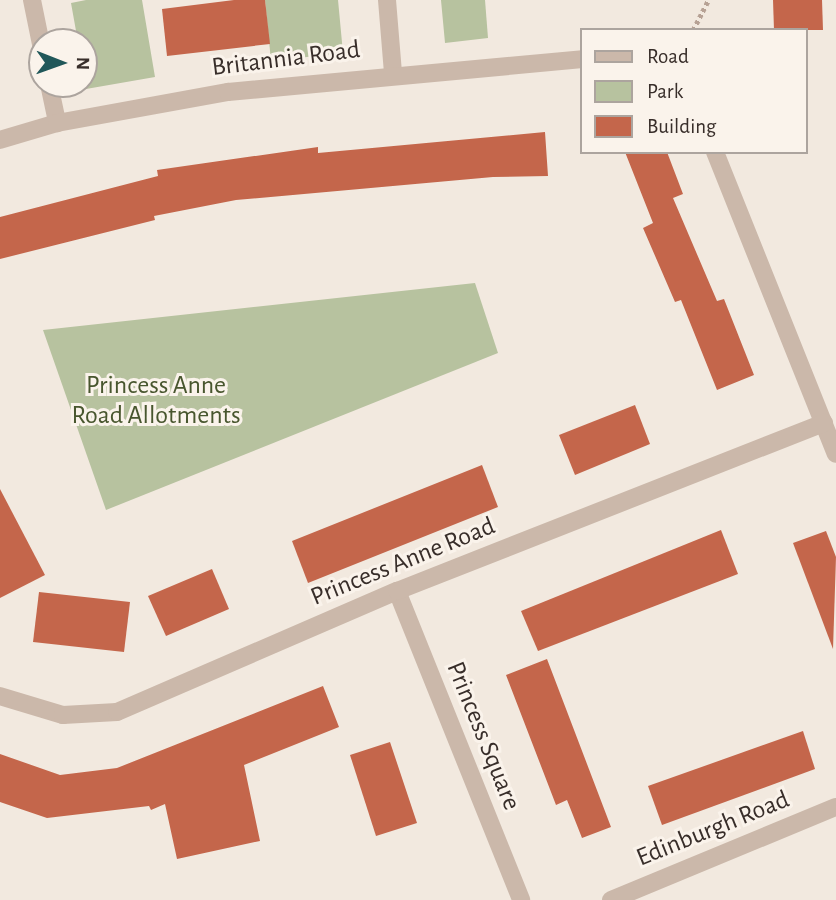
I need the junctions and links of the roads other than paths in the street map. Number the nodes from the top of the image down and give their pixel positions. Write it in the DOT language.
graph roads {
  1 [pos="32,0"];
  2 [pos="387,0"];
  3 [pos="38,28"];
  4 [pos="580,58"];
  5 [pos="393,73"];
  6 [pos="52,98"];
  7 [pos="57,123"];
  8 [pos="0,141"];
  9 [pos="716,154"];
  10 [pos="824,423"];
  11 [pos="836,454"];
  12 [pos="397,591"];
  13 [pos="0,696"];
  14 [pos="836,807"];
  15 [pos="521,900"];
  16 [pos="611,900"];
  1 -- 3 [label="street"];
  2 -- 5 [label="street"];
  4 -- 5 [label="street, Britannia Road"];
  5 -- 7 [label="street, Britannia Road"];
  6 -- 7 [label="street"];
  7 -- 8 [label="street, Britannia Road"];
  9 -- 10 [label="street"];
  10 -- 11 [label="street"];
  10 -- 12 [label="street, Princess Anne Road"];
  12 -- 13 [label="street, Princess Anne Road"];
  12 -- 15 [label="street, Princess Square"];
  14 -- 16 [label="street, Edinburgh Road"];
}
